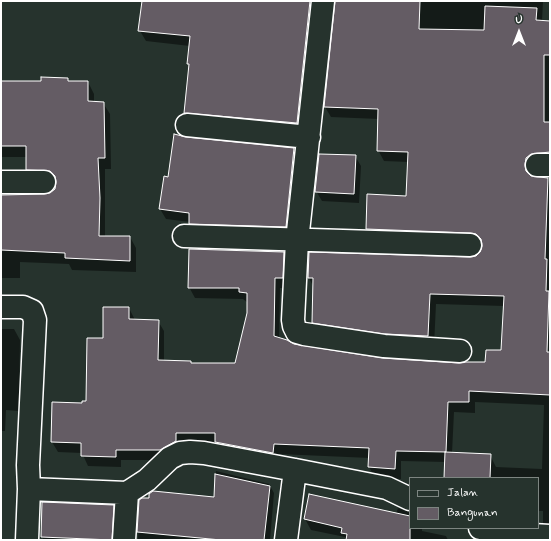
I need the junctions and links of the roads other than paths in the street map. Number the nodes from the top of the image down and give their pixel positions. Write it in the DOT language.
graph roads {
  1 [pos="323,1"];
  2 [pos="187,125"];
  3 [pos="309,137"];
  4 [pos="1,182"];
  5 [pos="44,182"];
  6 [pos="184,236"];
  7 [pos="297,241"];
  8 [pos="470,245"];
  9 [pos="1,307"];
  10 [pos="460,351"];
  11 [pos="295,470"];
  12 [pos="29,489"];
  13 [pos="127,493"];
  14 [pos="409,498"];
  15 [pos="486,529"];
  16 [pos="550,536"];
  17 [pos="27,540"];
  18 [pos="124,540"];
  19 [pos="286,540"];
  1 -- 3 [label="street"];
  2 -- 3 [label="street"];
  3 -- 7 [label="street"];
  4 -- 5 [label="street"];
  6 -- 7 [label="street"];
  7 -- 8 [label="street"];
  7 -- 10 [label="street"];
  9 -- 12 [label="street"];
  11 -- 13 [label="street"];
  11 -- 14 [label="street"];
  11 -- 19 [label="street"];
  12 -- 13 [label="street"];
  12 -- 17 [label="street"];
  13 -- 18 [label="street"];
  15 -- 16 [label="street"];
}
